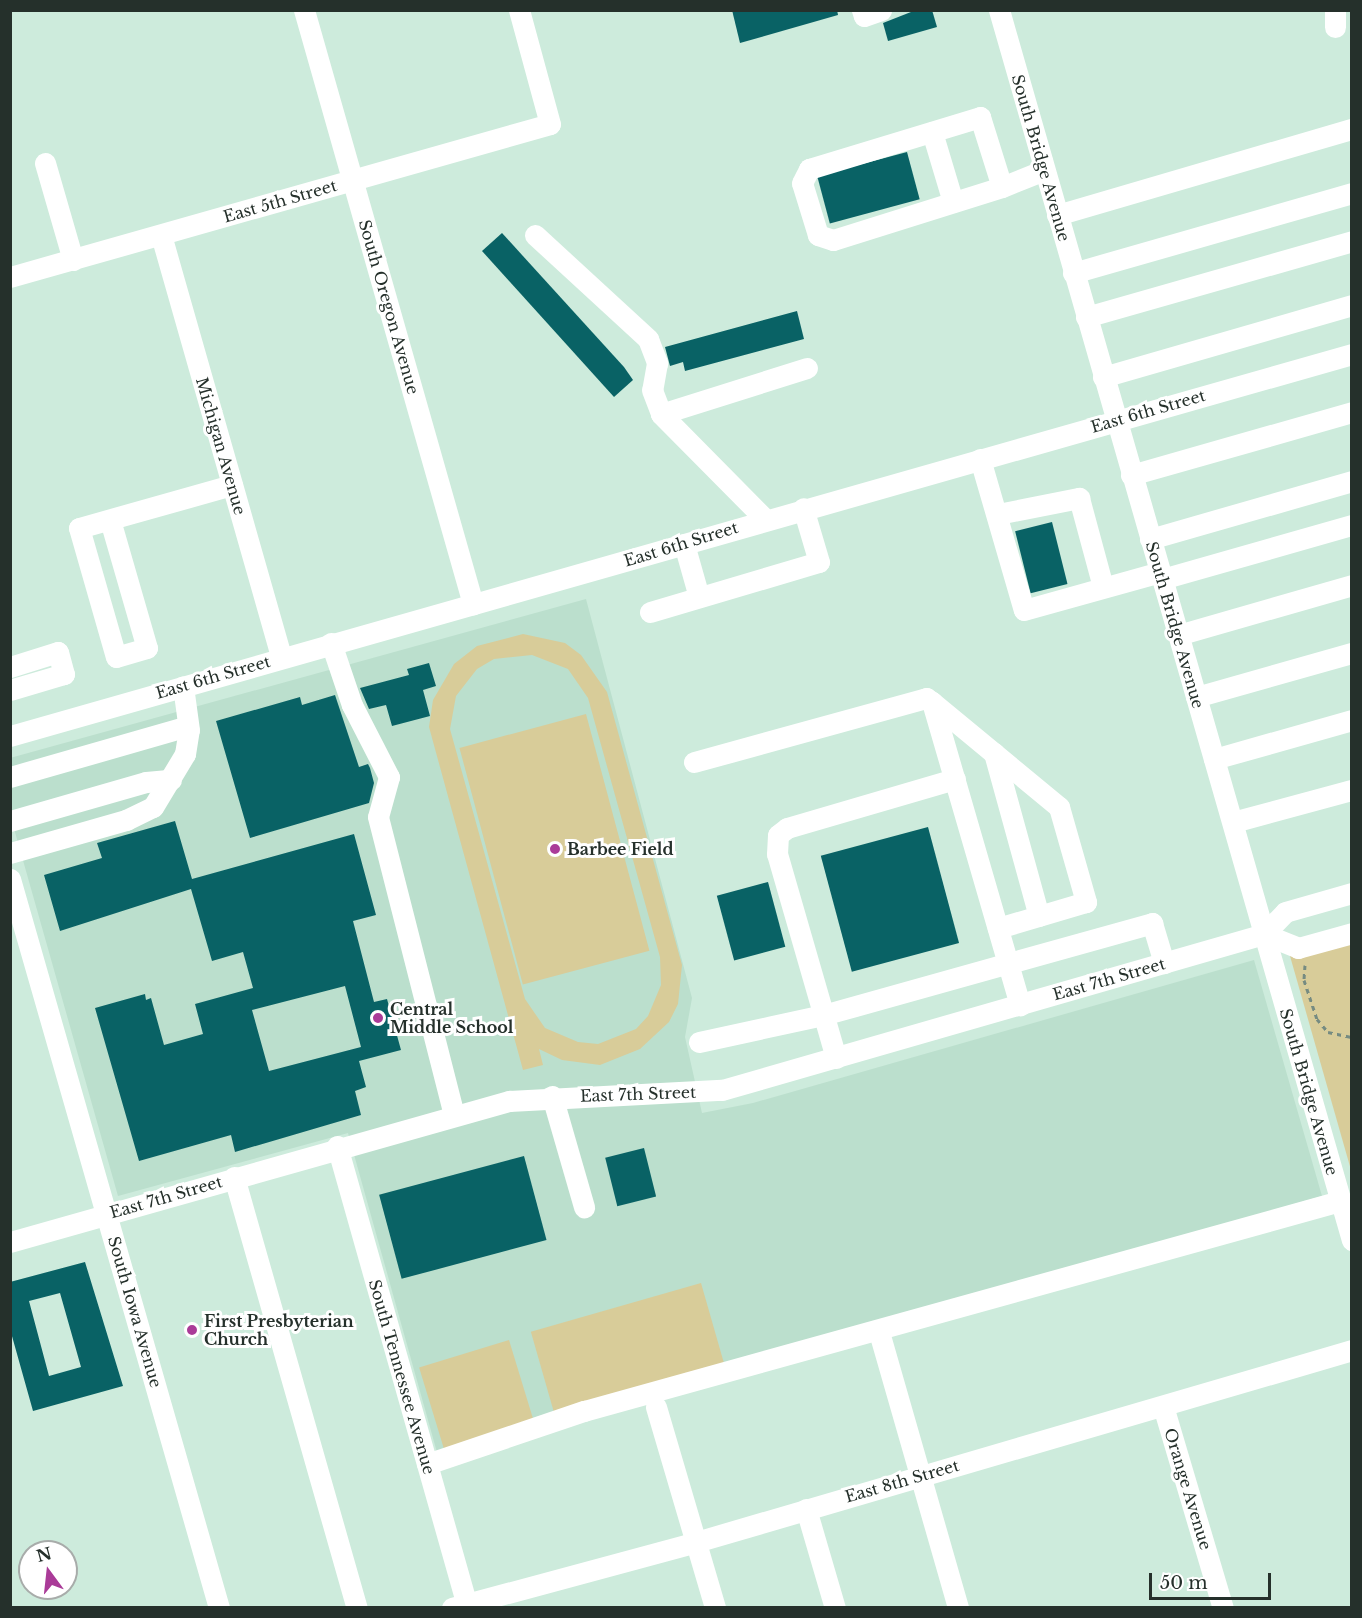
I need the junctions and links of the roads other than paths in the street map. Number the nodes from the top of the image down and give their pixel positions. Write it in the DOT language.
graph roads {
  1 [pos="304,10"];
  2 [pos="519,10"];
  3 [pos="862,10"];
  4 [pos="881,10"];
  5 [pos="999,10"];
  6 [pos="1352,129"];
  7 [pos="932,132"];
  8 [pos="45,163"];
  9 [pos="1044,170"];
  10 [pos="353,180"];
  11 [pos="1002,187"];
  12 [pos="1352,193"];
  13 [pos="953,202"];
  14 [pos="1057,215"];
  15 [pos="161,235"];
  16 [pos="535,235"];
  17 [pos="1352,241"];
  18 [pos="73,260"];
  19 [pos="1073,273"];
  20 [pos="10,277"];
  21 [pos="1352,305"];
  22 [pos="1086,317"];
  23 [pos="1352,354"];
  24 [pos="807,368"];
  25 [pos="1103,377"];
  26 [pos="1352,412"];
  27 [pos="661,414"];
  28 [pos="1115,420"];
  29 [pos="980,459"];
  30 [pos="1131,475"];
  31 [pos="1352,481"];
  32 [pos="232,485"];
  33 [pos="803,508"];
  34 [pos="998,514"];
  35 [pos="765,519"];
  36 [pos="110,520"];
  37 [pos="1352,525"];
  38 [pos="1150,538"];
  39 [pos="684,544"];
  40 [pos="1161,575"];
  41 [pos="1352,585"];
  42 [pos="1103,587"];
  43 [pos="699,597"];
  44 [pos="473,604"];
  45 [pos="650,612"];
  46 [pos="1178,635"];
  47 [pos="332,643"];
  48 [pos="1352,653"];
  49 [pos="281,657"];
  50 [pos="10,667"];
  51 [pos="183,686"];
  52 [pos="10,690"];
  53 [pos="1196,696"];
  54 [pos="932,702"];
  55 [pos="1352,720"];
  56 [pos="188,726"];
  57 [pos="10,736"];
  58 [pos="994,753"];
  59 [pos="1214,759"];
  60 [pos="694,762"];
  61 [pos="10,777"];
  62 [pos="955,779"];
  63 [pos="171,780"];
  64 [pos="1352,789"];
  65 [pos="10,821"];
  66 [pos="1233,822"];
  67 [pos="10,853"];
  68 [pos="10,879"];
  69 [pos="1352,893"];
  70 [pos="14,902"];
  71 [pos="1040,916"];
  72 [pos="998,928"];
  73 [pos="1352,933"];
  74 [pos="1264,934"];
  75 [pos="1164,963"];
  76 [pos="1009,964"];
  77 [pos="1020,1005"];
  78 [pos="823,1014"];
  79 [pos="699,1042"];
  80 [pos="836,1058"];
  81 [pos="552,1096"];
  82 [pos="454,1115"];
  83 [pos="337,1146"];
  84 [pos="234,1177"];
  85 [pos="1340,1201"];
  86 [pos="584,1207"];
  87 [pos="108,1214"];
  88 [pos="1352,1240"];
  89 [pos="10,1242"];
  90 [pos="879,1332"];
  91 [pos="1352,1350"];
  92 [pos="1163,1406"];
  93 [pos="656,1407"];
  94 [pos="427,1464"];
  95 [pos="920,1476"];
  96 [pos="806,1509"];
  97 [pos="696,1542"];
  98 [pos="462,1606"];
  99 [pos="219,1608"];
  100 [pos="357,1608"];
  101 [pos="715,1608"];
  102 [pos="835,1608"];
  103 [pos="958,1608"];
  104 [pos="1222,1608"];
  1 -- 10 [label="street, South Oregon Avenue"];
  2 -- 10 [label="street, East 5th Street"];
  3 -- 4 [label="street"];
  5 -- 9 [label="street, South Bridge Avenue"];
  6 -- 14 [label="street"];
  7 -- 11 [label="street"];
  7 -- 13 [label="street"];
  7 -- 13 [label="street"];
  8 -- 18 [label="street"];
  9 -- 11 [label="street"];
  9 -- 14 [label="street, South Bridge Avenue"];
  10 -- 15 [label="street, East 5th Street"];
  10 -- 44 [label="street, South Oregon Avenue"];
  11 -- 13 [label="street"];
  12 -- 19 [label="street"];
  14 -- 19 [label="street, South Bridge Avenue"];
  15 -- 18 [label="street, East 5th Street"];
  15 -- 32 [label="street, Michigan Avenue"];
  16 -- 27 [label="street"];
  17 -- 22 [label="street"];
  18 -- 20 [label="street, East 5th Street"];
  19 -- 22 [label="street, South Bridge Avenue"];
  21 -- 25 [label="street"];
  22 -- 25 [label="street, South Bridge Avenue"];
  23 -- 28 [label="street, East 6th Street"];
  24 -- 27 [label="street"];
  25 -- 28 [label="street, South Bridge Avenue"];
  26 -- 30 [label="street"];
  27 -- 35 [label="street"];
  28 -- 29 [label="street, East 6th Street"];
  28 -- 30 [label="street, South Bridge Avenue"];
  29 -- 33 [label="street, East 6th Street"];
  29 -- 34 [label="street"];
  30 -- 38 [label="street, South Bridge Avenue"];
  31 -- 38 [label="street"];
  32 -- 36 [label="street"];
  32 -- 49 [label="street, Michigan Avenue"];
  33 -- 35 [label="street, East 6th Street"];
  33 -- 43 [label="street"];
  34 -- 42 [label="street"];
  34 -- 42 [label="street"];
  35 -- 39 [label="street, East 6th Street"];
  36 -- 36 [label="street"];
  37 -- 40 [label="street"];
  38 -- 40 [label="street, South Bridge Avenue"];
  39 -- 43 [label="street"];
  39 -- 44 [label="street, East 6th Street"];
  40 -- 42 [label="street"];
  40 -- 46 [label="street, South Bridge Avenue"];
  41 -- 46 [label="street"];
  43 -- 45 [label="street"];
  44 -- 47 [label="street, East 6th Street"];
  46 -- 53 [label="street, South Bridge Avenue"];
  47 -- 49 [label="street, East 6th Street"];
  47 -- 82 [label="street"];
  48 -- 53 [label="street"];
  49 -- 51 [label="street, East 6th Street"];
  50 -- 52 [label="street"];
  51 -- 56 [label="street"];
  51 -- 57 [label="street, East 6th Street"];
  53 -- 59 [label="street, South Bridge Avenue"];
  54 -- 58 [label="street"];
  54 -- 60 [label="street"];
  54 -- 62 [label="street"];
  55 -- 59 [label="street"];
  56 -- 61 [label="street"];
  56 -- 63 [label="street"];
  58 -- 71 [label="street"];
  58 -- 71 [label="street"];
  59 -- 66 [label="street, South Bridge Avenue"];
  62 -- 72 [label="street"];
  62 -- 78 [label="street"];
  63 -- 65 [label="street"];
  63 -- 67 [label="street"];
  64 -- 66 [label="street"];
  66 -- 74 [label="street, South Bridge Avenue"];
  68 -- 70 [label="street, South Iowa Avenue"];
  69 -- 74 [label="street"];
  70 -- 87 [label="street, South Iowa Avenue"];
  71 -- 72 [label="street"];
  72 -- 76 [label="street"];
  73 -- 74 [label="street"];
  74 -- 75 [label="street, East 7th Street"];
  74 -- 85 [label="street, South Bridge Avenue"];
  75 -- 76 [label="street"];
  75 -- 77 [label="street, East 7th Street"];
  76 -- 77 [label="street"];
  76 -- 78 [label="street"];
  77 -- 80 [label="street, East 7th Street"];
  78 -- 79 [label="street"];
  78 -- 80 [label="street"];
  80 -- 81 [label="street, East 7th Street"];
  81 -- 82 [label="street, East 7th Street"];
  81 -- 86 [label="street"];
  82 -- 83 [label="street, East 7th Street"];
  83 -- 84 [label="street, East 7th Street"];
  83 -- 94 [label="street, South Tennessee Avenue"];
  84 -- 87 [label="street, East 7th Street"];
  84 -- 100 [label="street"];
  85 -- 88 [label="street, South Bridge Avenue"];
  85 -- 90 [label="street"];
  87 -- 89 [label="street, East 7th Street"];
  87 -- 99 [label="street, South Iowa Avenue"];
  90 -- 94 [label="street"];
  90 -- 95 [label="street"];
  91 -- 92 [label="street, East 8th Street"];
  92 -- 95 [label="street, East 8th Street"];
  92 -- 104 [label="street, Orange Avenue"];
  93 -- 97 [label="street"];
  94 -- 98 [label="street, South Tennessee Avenue"];
  95 -- 96 [label="street, East 8th Street"];
  95 -- 103 [label="street"];
  96 -- 97 [label="street, East 8th Street"];
  96 -- 102 [label="street"];
  97 -- 98 [label="street, East 8th Street"];
  97 -- 101 [label="street"];
}
